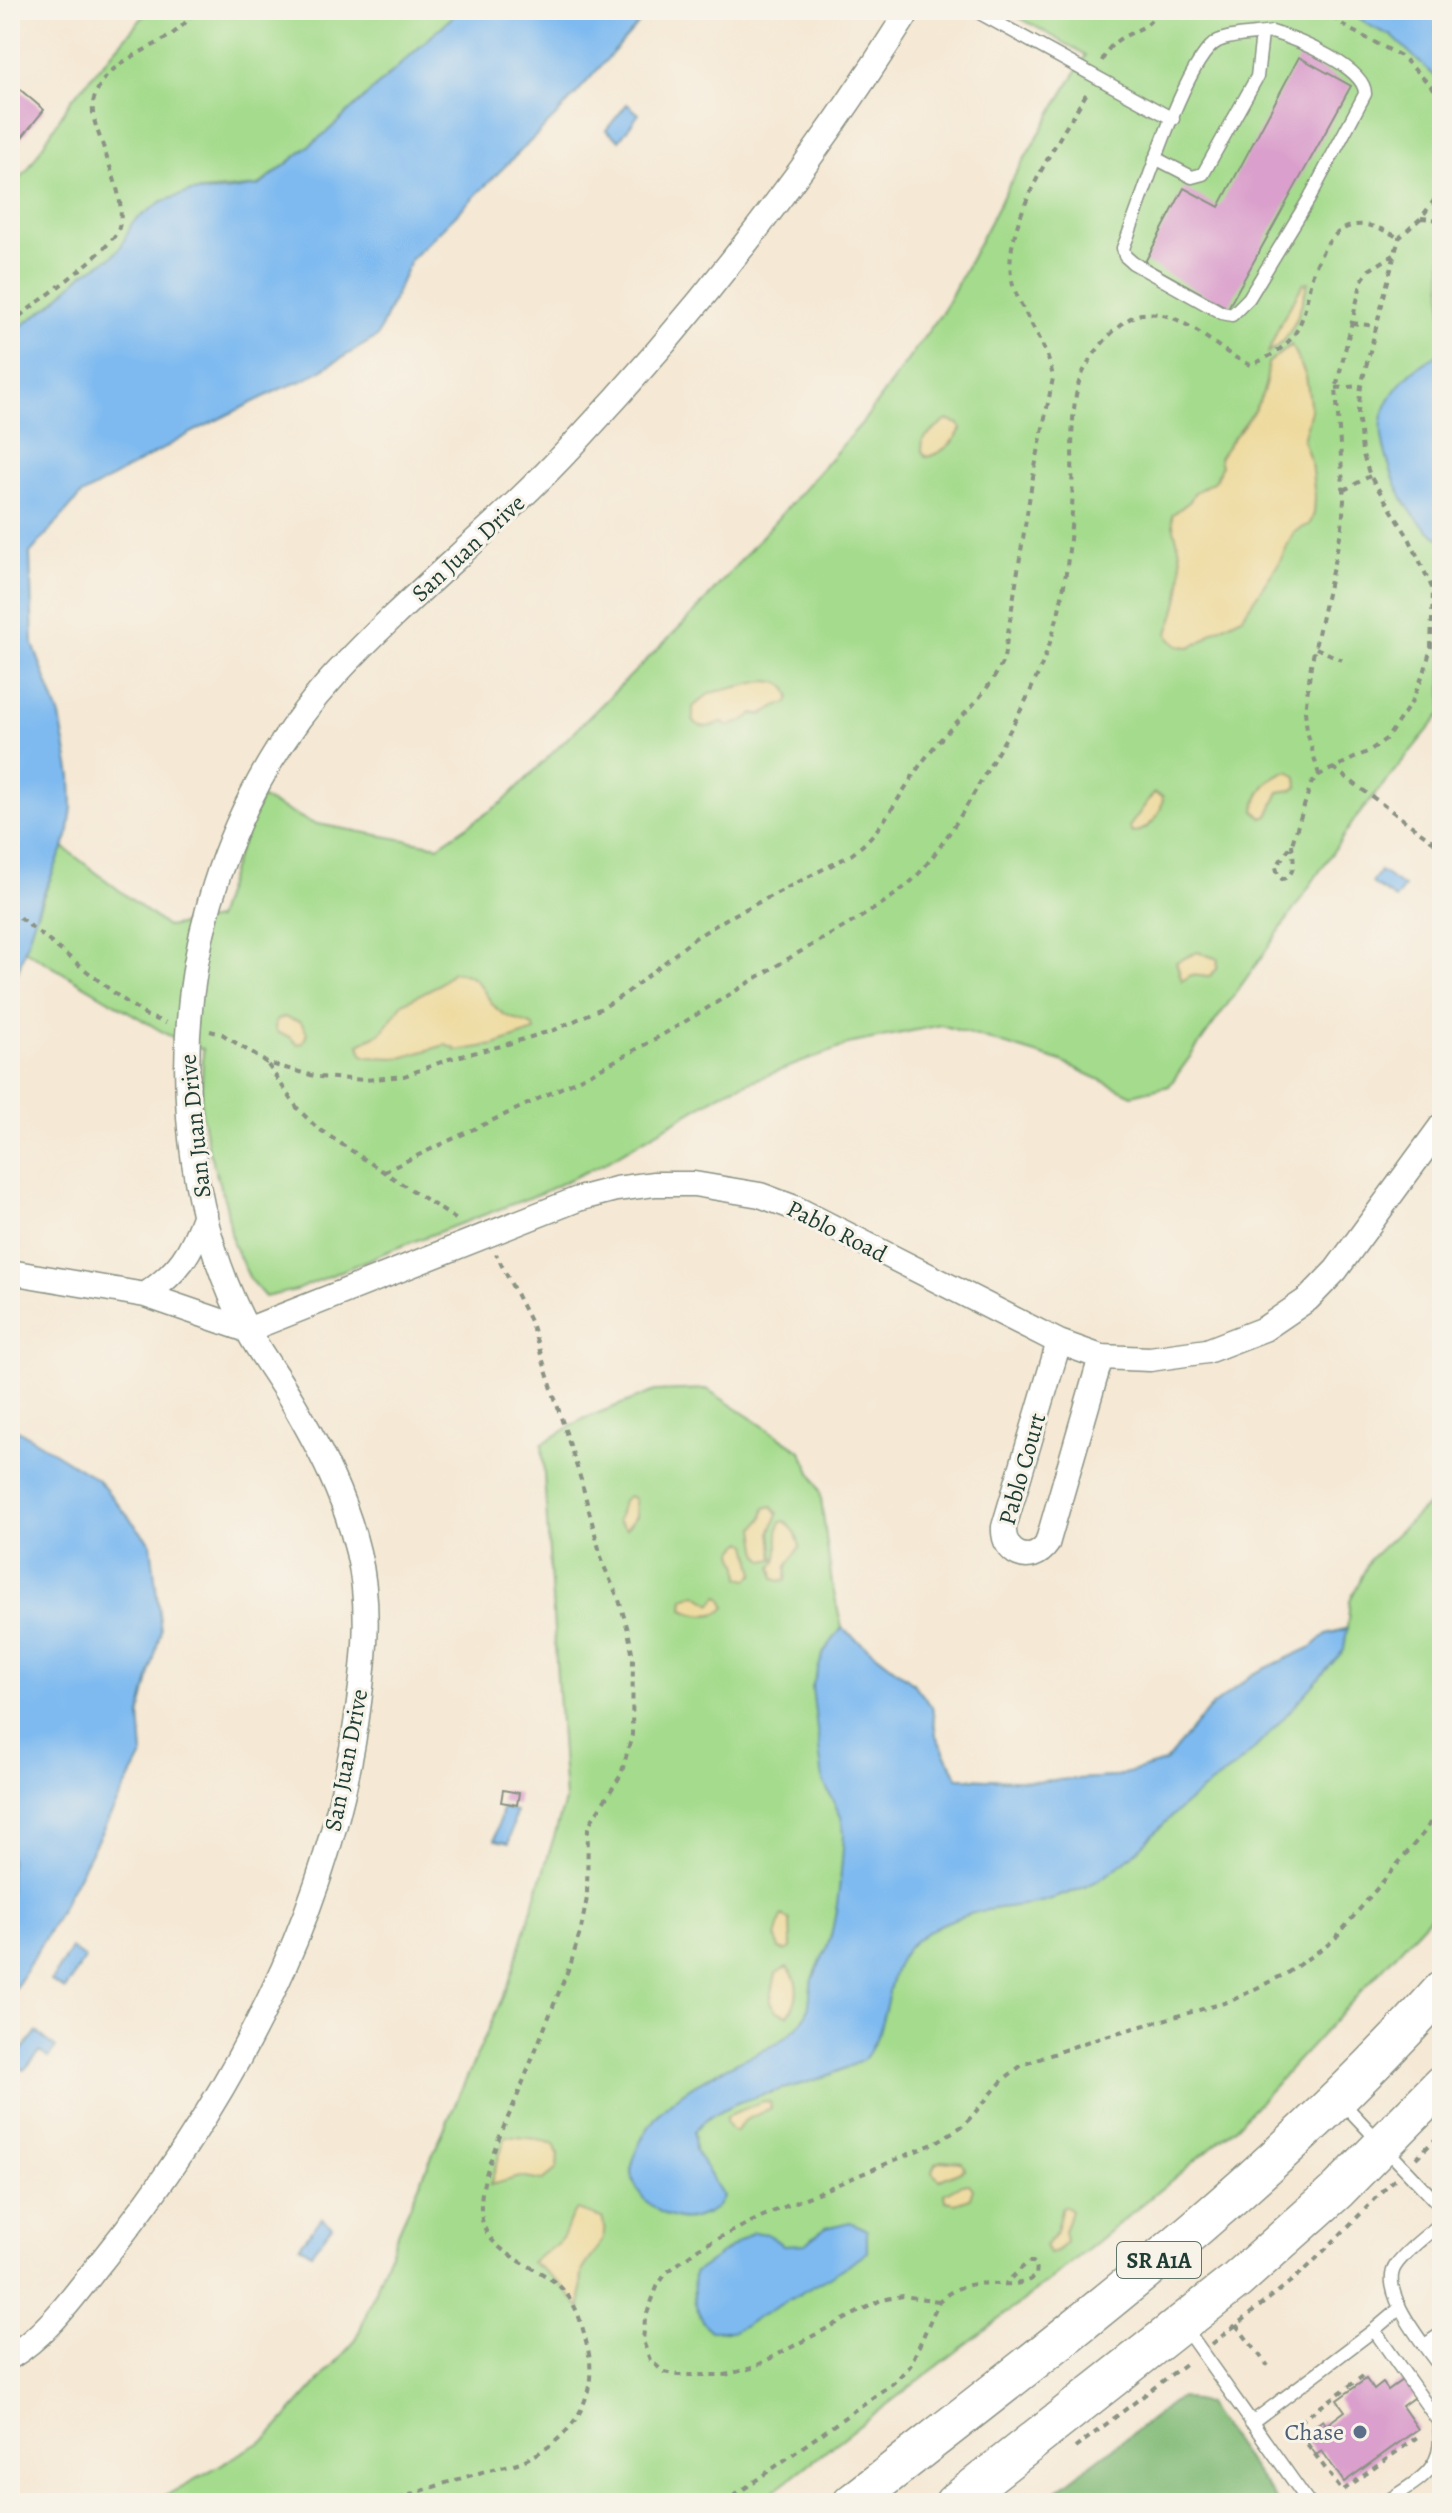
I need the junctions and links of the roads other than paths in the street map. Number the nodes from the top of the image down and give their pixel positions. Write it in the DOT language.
graph roads {
  1 [pos="909,10"];
  2 [pos="974,10"];
  3 [pos="1262,34"];
  4 [pos="1173,119"];
  5 [pos="1155,158"];
  6 [pos="1442,1125"];
  7 [pos="205,1214"];
  8 [pos="10,1272"];
  9 [pos="145,1295"];
  10 [pos="247,1330"];
  11 [pos="1059,1342"];
  12 [pos="1101,1357"];
  13 [pos="1442,1990"];
  14 [pos="1442,2084"];
  15 [pos="1339,2099"];
  16 [pos="1382,2144"];
  17 [pos="1442,2208"];
  18 [pos="1442,2222"];
  19 [pos="1400,2308"];
  20 [pos="1182,2325"];
  21 [pos="1374,2330"];
  22 [pos="1442,2333"];
  23 [pos="1425,2345"];
  24 [pos="10,2357"];
  25 [pos="1442,2370"];
  26 [pos="1251,2423"];
  27 [pos="852,2503"];
  28 [pos="954,2503"];
  29 [pos="1309,2503"];
  30 [pos="1385,2503"];
  1 -- 7 [label="street, San Juan Drive"];
  2 -- 4 [label="lane"];
  3 -- 4 [label="lane"];
  3 -- 5 [label="lane"];
  3 -- 5 [label="lane"];
  4 -- 5 [label="lane"];
  6 -- 12 [label="street, Pablo Road"];
  7 -- 9 [label="street"];
  7 -- 10 [label="street, San Juan Drive"];
  8 -- 9 [label="street"];
  9 -- 10 [label="street"];
  10 -- 11 [label="street, Pablo Road"];
  10 -- 24 [label="street, San Juan Drive"];
  11 -- 12 [label="street, Pablo Road"];
  11 -- 12 [label="street, Pablo Court"];
  13 -- 15 [label="main road, SR A1A"];
  14 -- 16 [label="main road, SR A1A"];
  15 -- 16 [label="lane"];
  15 -- 27 [label="main road, SR A1A"];
  16 -- 17 [label="lane"];
  16 -- 20 [label="main road, SR A1A"];
  18 -- 19 [label="lane"];
  19 -- 21 [label="lane"];
  19 -- 23 [label="lane"];
  20 -- 26 [label="lane"];
  20 -- 28 [label="main road, SR A1A"];
  21 -- 26 [label="lane"];
  21 -- 30 [label="lane"];
  22 -- 23 [label="lane"];
  23 -- 25 [label="lane"];
  26 -- 29 [label="lane"];
}
